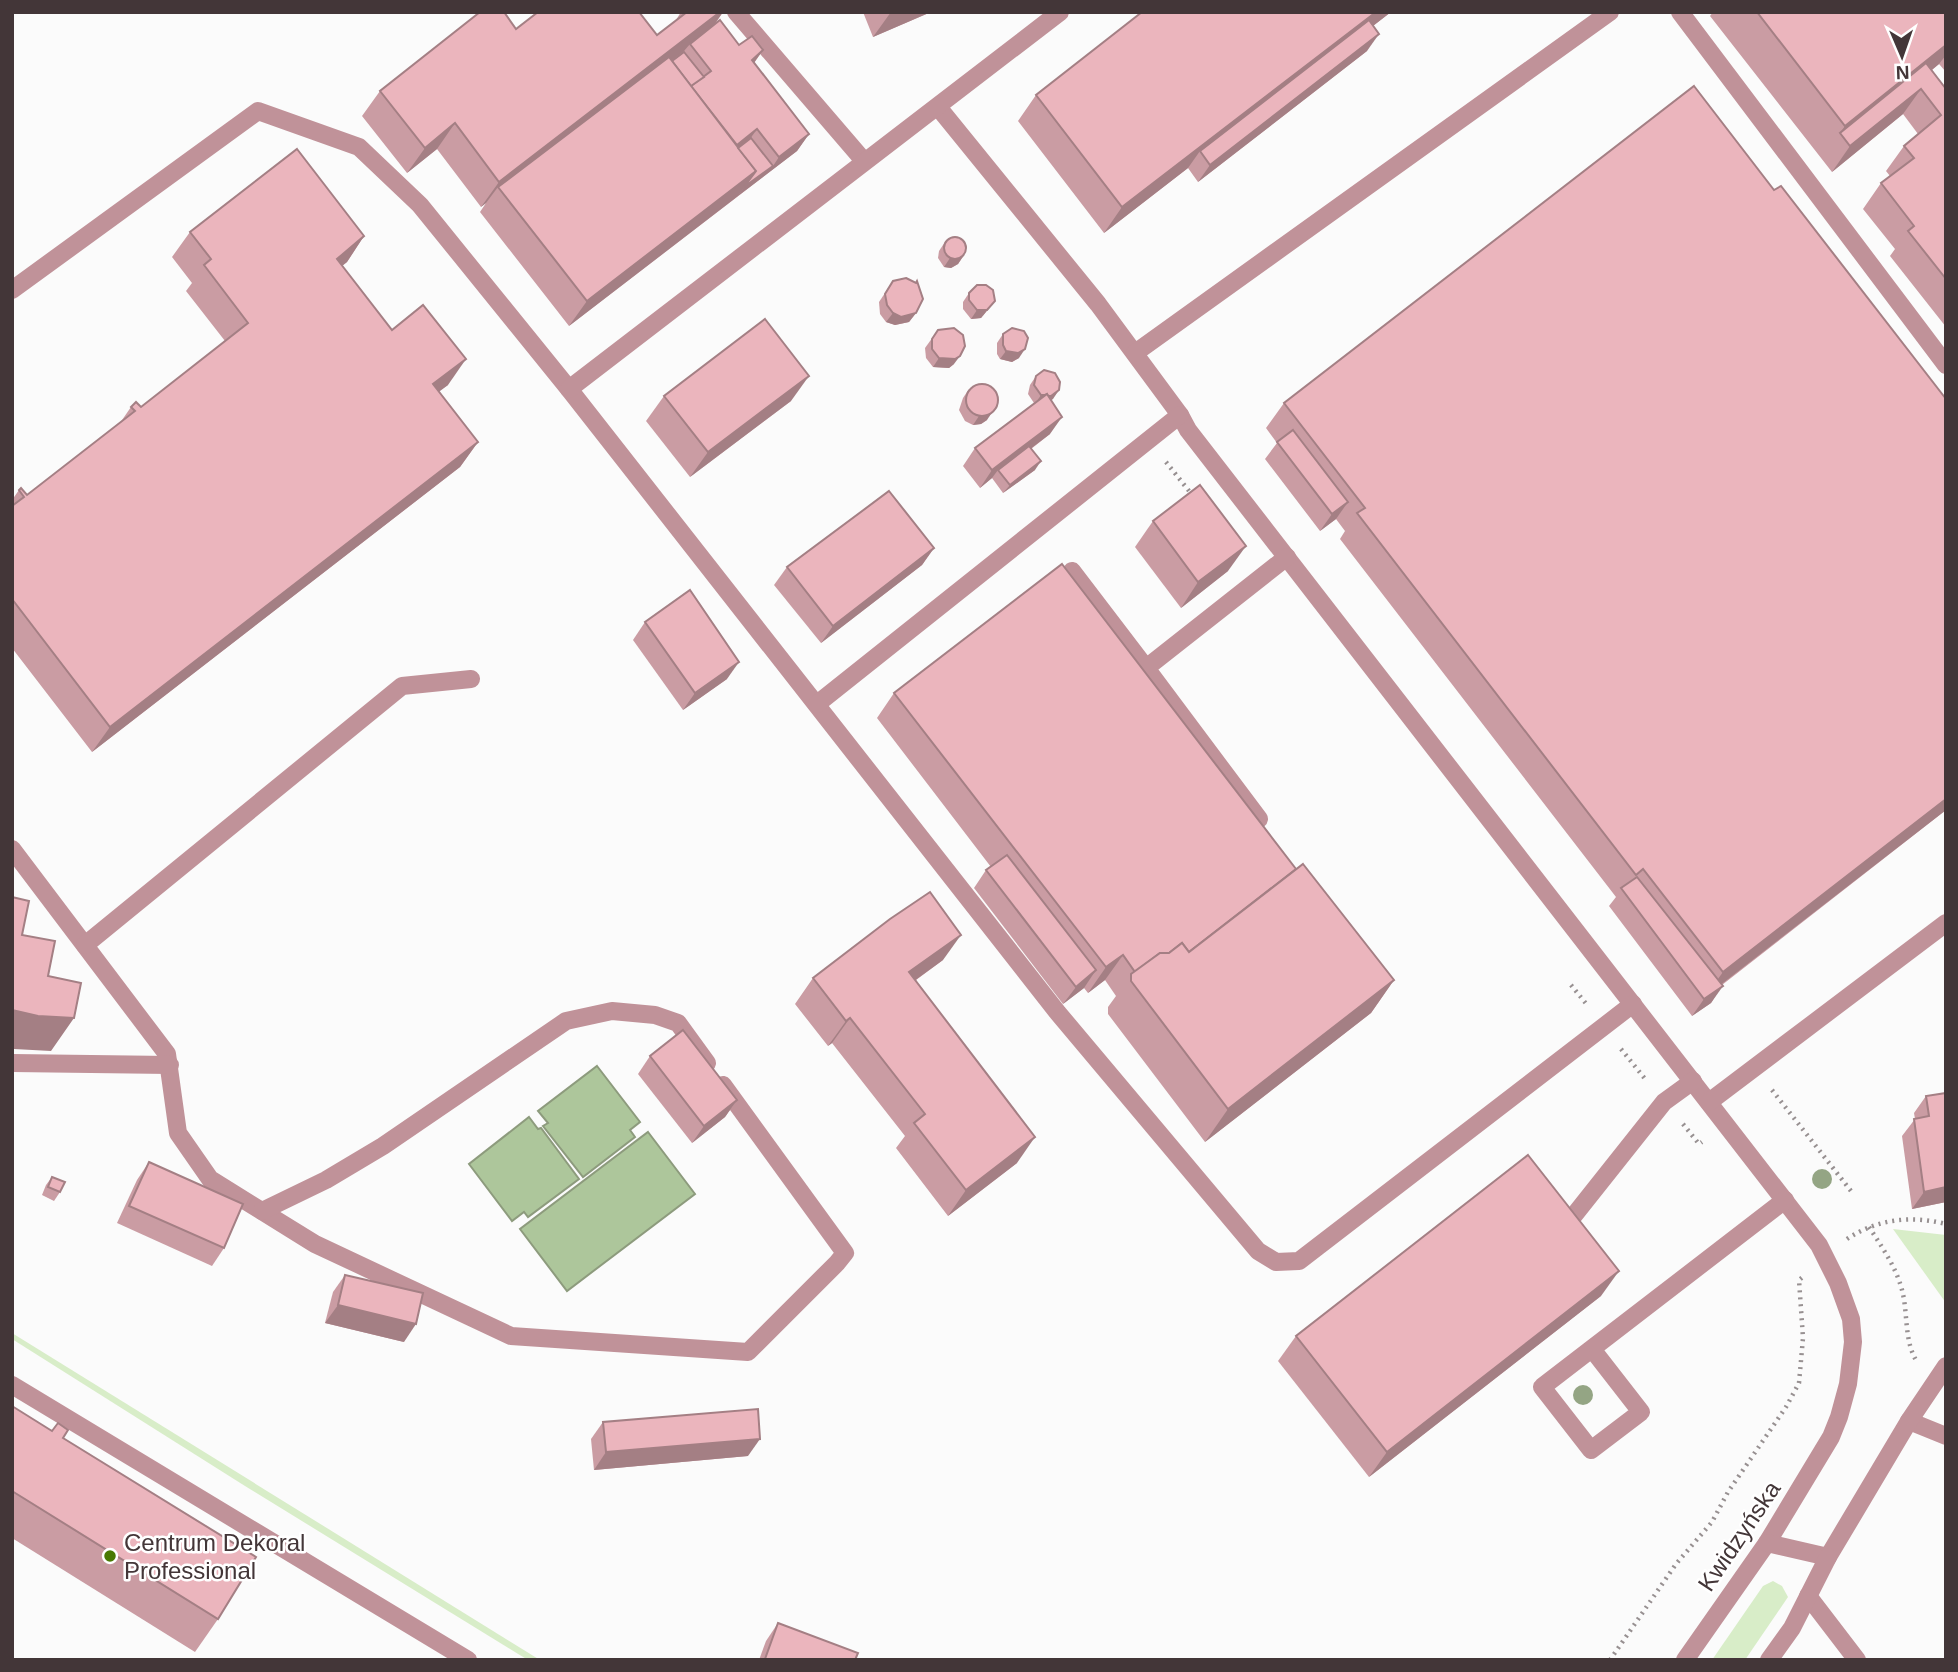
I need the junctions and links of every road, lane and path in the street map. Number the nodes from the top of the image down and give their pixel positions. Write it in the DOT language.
graph roads {
  1 [pos="736,12"];
  2 [pos="1060,12"];
  3 [pos="1609,12"];
  4 [pos="1680,12"];
  5 [pos="938,107"];
  6 [pos="864,161"];
  7 [pos="12,290"];
  8 [pos="1135,353"];
  9 [pos="1946,365"];
  10 [pos="569,389"];
  11 [pos="1181,415"];
  12 [pos="1161,454"];
  13 [pos="1201,507"];
  14 [pos="1287,557"];
  15 [pos="1072,571"];
  16 [pos="1146,668"];
  17 [pos="471,679"];
  18 [pos="817,704"];
  19 [pos="1259,819"];
  20 [pos="12,849"];
  21 [pos="1946,923"];
  22 [pos="85,945"];
  23 [pos="1633,1004"];
  24 [pos="12,1063"];
  25 [pos="170,1065"];
  26 [pos="1693,1081"];
  27 [pos="1771,1089"];
  28 [pos="1709,1102"];
  29 [pos="1677,1117"];
  30 [pos="1706,1139"];
  31 [pos="1852,1191"];
  32 [pos="1785,1200"];
  33 [pos="262,1211"];
  34 [pos="1946,1224"];
  35 [pos="1870,1227"];
  36 [pos="1560,1234"];
  37 [pos="1845,1240"];
  38 [pos="1805,1274"];
  39 [pos="1592,1349"];
  40 [pos="1946,1366"];
  41 [pos="1920,1367"];
  42 [pos="12,1385"];
  43 [pos="1909,1421"];
  44 [pos="1946,1436"];
  45 [pos="1767,1543"];
  46 [pos="1828,1557"];
  47 [pos="1808,1597"];
  48 [pos="468,1660"];
  49 [pos="1609,1660"];
  50 [pos="1685,1660"];
  51 [pos="1769,1660"];
  52 [pos="1857,1660"];
  1 -- 6 [label="lane"];
  2 -- 5 [label="lane"];
  3 -- 8 [label="lane"];
  4 -- 9 [label="lane"];
  5 -- 6 [label="lane"];
  5 -- 8 [label="lane, Kwidzyńska"];
  6 -- 10 [label="lane"];
  7 -- 10 [label="lane"];
  8 -- 11 [label="lane, Kwidzyńska"];
  10 -- 18 [label="lane"];
  11 -- 14 [label="lane, Kwidzyńska"];
  11 -- 18 [label="lane"];
  12 -- 13 [label="path"];
  14 -- 16 [label="lane"];
  14 -- 23 [label="lane, Kwidzyńska"];
  15 -- 16 [label="lane"];
  16 -- 19 [label="lane"];
  17 -- 22 [label="lane"];
  18 -- 23 [label="lane"];
  20 -- 22 [label="lane"];
  21 -- 28 [label="lane"];
  22 -- 25 [label="lane"];
  23 -- 26 [label="lane, Kwidzyńska"];
  24 -- 25 [label="lane"];
  25 -- 33 [label="lane"];
  26 -- 28 [label="lane, Kwidzyńska"];
  26 -- 36 [label="lane"];
  27 -- 31 [label="path"];
  28 -- 32 [label="lane, Kwidzyńska"];
  29 -- 30 [label="path"];
  32 -- 39 [label="lane"];
  32 -- 45 [label="lane, Kwidzyńska"];
  33 -- 33 [label="lane"];
  34 -- 35 [label="path"];
  35 -- 37 [label="path"];
  35 -- 41 [label="path"];
  38 -- 49 [label="path"];
  39 -- 39 [label="lane"];
  40 -- 43 [label="lane"];
  42 -- 48 [label="lane"];
  43 -- 44 [label="lane"];
  43 -- 46 [label="lane"];
  45 -- 46 [label="lane"];
  45 -- 50 [label="lane, Kwidzyńska"];
  46 -- 47 [label="lane"];
  47 -- 51 [label="lane"];
  47 -- 52 [label="lane"];
}
